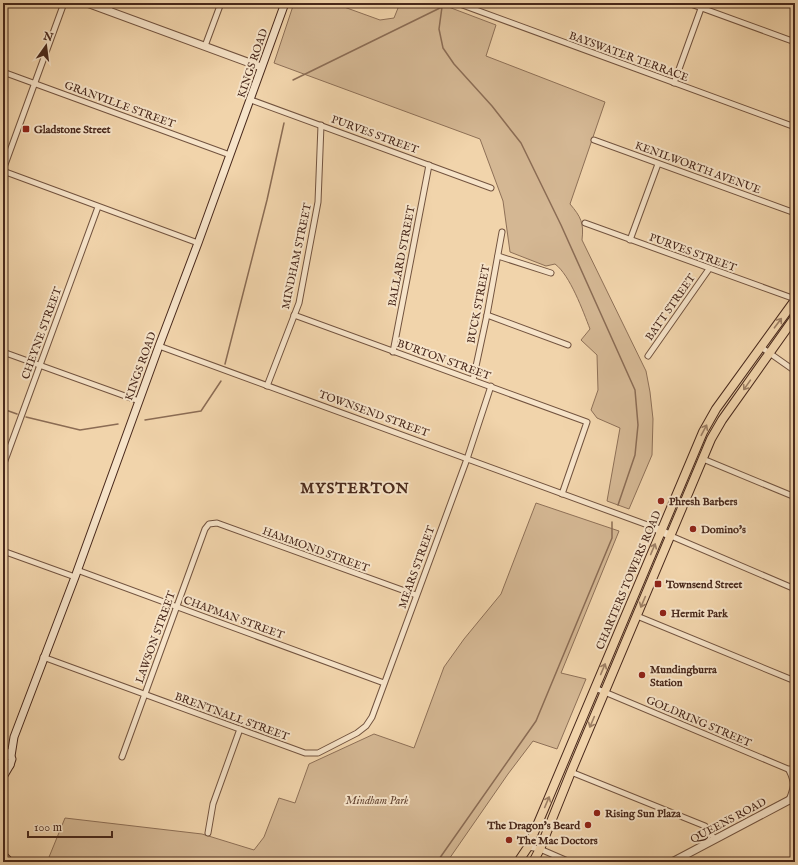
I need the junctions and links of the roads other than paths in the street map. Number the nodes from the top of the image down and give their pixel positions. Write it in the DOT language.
graph roads {
  1 [pos="64,3"];
  2 [pos="87,3"];
  3 [pos="111,3"];
  4 [pos="221,3"];
  5 [pos="285,3"];
  6 [pos="457,3"];
  7 [pos="688,3"];
  8 [pos="702,5"];
  9 [pos="108,11"];
  10 [pos="795,42"];
  11 [pos="205,46"];
  12 [pos="261,67"];
  13 [pos="3,72"];
  14 [pos="674,82"];
  15 [pos="34,84"];
  16 [pos="251,100"];
  17 [pos="321,125"];
  18 [pos="795,127"];
  19 [pos="594,140"];
  20 [pos="230,155"];
  21 [pos="658,164"];
  22 [pos="429,165"];
  23 [pos="3,171"];
  24 [pos="491,188"];
  25 [pos="98,206"];
  26 [pos="795,212"];
  27 [pos="585,223"];
  28 [pos="502,232"];
  29 [pos="630,240"];
  30 [pos="198,243"];
  31 [pos="498,256"];
  32 [pos="709,269"];
  33 [pos="551,273"];
  34 [pos="795,300"];
  35 [pos="294,315"];
  36 [pos="487,315"];
  37 [pos="795,317"];
  38 [pos="568,345"];
  39 [pos="159,346"];
  40 [pos="760,347"];
  41 [pos="3,352"];
  42 [pos="393,352"];
  43 [pos="770,353"];
  44 [pos="648,356"];
  45 [pos="40,366"];
  46 [pos="795,371"];
  47 [pos="473,380"];
  48 [pos="267,386"];
  49 [pos="491,386"];
  50 [pos="139,401"];
  51 [pos="466,459"];
  52 [pos="703,459"];
  53 [pos="3,466"];
  54 [pos="562,494"];
  55 [pos="795,497"];
  56 [pos="209,524"];
  57 [pos="653,527"];
  58 [pos="661,531"];
  59 [pos="671,536"];
  60 [pos="3,551"];
  61 [pos="76,574"];
  62 [pos="795,589"];
  63 [pos="416,595"];
  64 [pos="177,607"];
  65 [pos="637,616"];
  66 [pos="43,657"];
  67 [pos="795,681"];
  68 [pos="384,683"];
  69 [pos="595,688"];
  70 [pos="605,692"];
  71 [pos="145,694"];
  72 [pos="240,729"];
  73 [pos="14,737"];
  74 [pos="3,751"];
  75 [pos="11,756"];
  76 [pos="122,757"];
  77 [pos="10,764"];
  78 [pos="3,768"];
  79 [pos="792,771"];
  80 [pos="571,772"];
  81 [pos="3,777"];
  82 [pos="793,798"];
  83 [pos="208,833"];
  84 [pos="714,839"];
  85 [pos="528,847"];
  86 [pos="540,849"];
  87 [pos="3,855"];
  88 [pos="10,862"];
  89 [pos="518,862"];
  90 [pos="533,862"];
  91 [pos="570,862"];
  92 [pos="672,862"];
  1 -- 15 [label="street"];
  2 -- 9 [label="main road"];
  3 -- 9 [label="street"];
  4 -- 11 [label="street"];
  5 -- 12 [label="main road, KINGS ROAD"];
  6 -- 14 [label="street, BAYSWATER TERRACE"];
  7 -- 8 [label="street"];
  8 -- 10 [label="street"];
  8 -- 14 [label="street"];
  9 -- 11 [label="main road"];
  11 -- 12 [label="main road"];
  12 -- 16 [label="main road, KINGS ROAD"];
  13 -- 15 [label="street, GRANVILLE STREET"];
  14 -- 18 [label="street, BAYSWATER TERRACE"];
  15 -- 20 [label="street, GRANVILLE STREET"];
  15 -- 23 [label="street"];
  16 -- 17 [label="street, PURVES STREET"];
  16 -- 20 [label="main road, KINGS ROAD"];
  17 -- 22 [label="street, PURVES STREET"];
  17 -- 35 [label="street, MINDHAM STREET"];
  19 -- 21 [label="street, KENILWORTH AVENUE"];
  20 -- 30 [label="main road, KINGS ROAD"];
  21 -- 26 [label="street, KENILWORTH AVENUE"];
  21 -- 29 [label="street"];
  22 -- 24 [label="street, PURVES STREET"];
  22 -- 42 [label="street, BALLARD STREET"];
  23 -- 25 [label="street"];
  25 -- 30 [label="street"];
  25 -- 45 [label="street, CHEYNE STREET"];
  27 -- 29 [label="street, PURVES STREET"];
  28 -- 31 [label="street, BUCK STREET"];
  29 -- 32 [label="street, PURVES STREET"];
  30 -- 39 [label="main road, KINGS ROAD"];
  31 -- 33 [label="street"];
  31 -- 36 [label="street, BUCK STREET"];
  32 -- 34 [label="street, PURVES STREET"];
  32 -- 44 [label="street, BATT STREET"];
  40 -- 34 [label="main road, CHARTERS TOWERS ROAD, one-way"];
  35 -- 42 [label="street, BURTON STREET"];
  35 -- 48 [label="street, MINDHAM STREET"];
  36 -- 38 [label="street"];
  36 -- 47 [label="street, BUCK STREET"];
  37 -- 43 [label="main road, CHARTERS TOWERS ROAD"];
  39 -- 48 [label="street, TOWNSEND STREET"];
  39 -- 50 [label="main road, KINGS ROAD"];
  40 -- 43 [label="street"];
  58 -- 40 [label="main road, CHARTERS TOWERS ROAD, one-way"];
  41 -- 45 [label="street"];
  42 -- 47 [label="street, BURTON STREET"];
  43 -- 46 [label="street"];
  43 -- 52 [label="main road, CHARTERS TOWERS ROAD, one-way"];
  45 -- 50 [label="street"];
  45 -- 53 [label="street, CHEYNE STREET"];
  47 -- 49 [label="street, BURTON STREET"];
  48 -- 51 [label="street, TOWNSEND STREET"];
  49 -- 51 [label="street, MEARS STREET"];
  49 -- 54 [label="street, BURTON STREET"];
  50 -- 61 [label="main road, KINGS ROAD"];
  51 -- 54 [label="street, TOWNSEND STREET"];
  51 -- 63 [label="street, MEARS STREET"];
  52 -- 55 [label="street"];
  52 -- 59 [label="main road, CHARTERS TOWERS ROAD"];
  54 -- 57 [label="street, TOWNSEND STREET"];
  56 -- 63 [label="street, HAMMOND STREET"];
  56 -- 64 [label="street, LAWSON STREET"];
  57 -- 58 [label="main road, TOWNSEND STREET"];
  58 -- 59 [label="main road, TOWNSEND STREET"];
  69 -- 58 [label="main road, CHARTERS TOWERS ROAD, one-way"];
  59 -- 62 [label="street"];
  59 -- 65 [label="main road, CHARTERS TOWERS ROAD, one-way"];
  60 -- 61 [label="street, CHAPMAN STREET"];
  61 -- 64 [label="street, CHAPMAN STREET"];
  61 -- 66 [label="main road, KINGS ROAD"];
  63 -- 68 [label="street, MEARS STREET"];
  64 -- 68 [label="street, CHAPMAN STREET"];
  64 -- 71 [label="street, LAWSON STREET"];
  65 -- 67 [label="street"];
  65 -- 70 [label="main road, CHARTERS TOWERS ROAD"];
  66 -- 71 [label="street, BRENTNALL STREET"];
  66 -- 73 [label="main road, KINGS ROAD"];
  68 -- 72 [label="street, BRENTNALL STREET"];
  69 -- 70 [label="street, GOLDRING STREET"];
  85 -- 69 [label="main road, CHARTERS TOWERS ROAD, one-way"];
  70 -- 79 [label="street, GOLDRING STREET"];
  70 -- 80 [label="main road, CHARTERS TOWERS ROAD, one-way"];
  71 -- 72 [label="street, BRENTNALL STREET"];
  71 -- 76 [label="street, LAWSON STREET"];
  72 -- 83 [label="street"];
  73 -- 74 [label="main road, KINGS ROAD"];
  73 -- 75 [label="main road, KINGS ROAD"];
  74 -- 75 [label="main road"];
  75 -- 77 [label="main road, KINGS ROAD"];
  77 -- 78 [label="main road"];
  77 -- 81 [label="main road"];
  79 -- 82 [label="main road"];
  80 -- 84 [label="street"];
  80 -- 86 [label="main road, CHARTERS TOWERS ROAD"];
  82 -- 84 [label="main road, QUEENS ROAD"];
  84 -- 92 [label="main road, QUEENS ROAD"];
  85 -- 86 [label="street"];
  85 -- 89 [label="main road, CHARTERS TOWERS ROAD"];
  86 -- 90 [label="main road, CHARTERS TOWERS ROAD"];
  86 -- 91 [label="street"];
  87 -- 88 [label="main road"];
}
